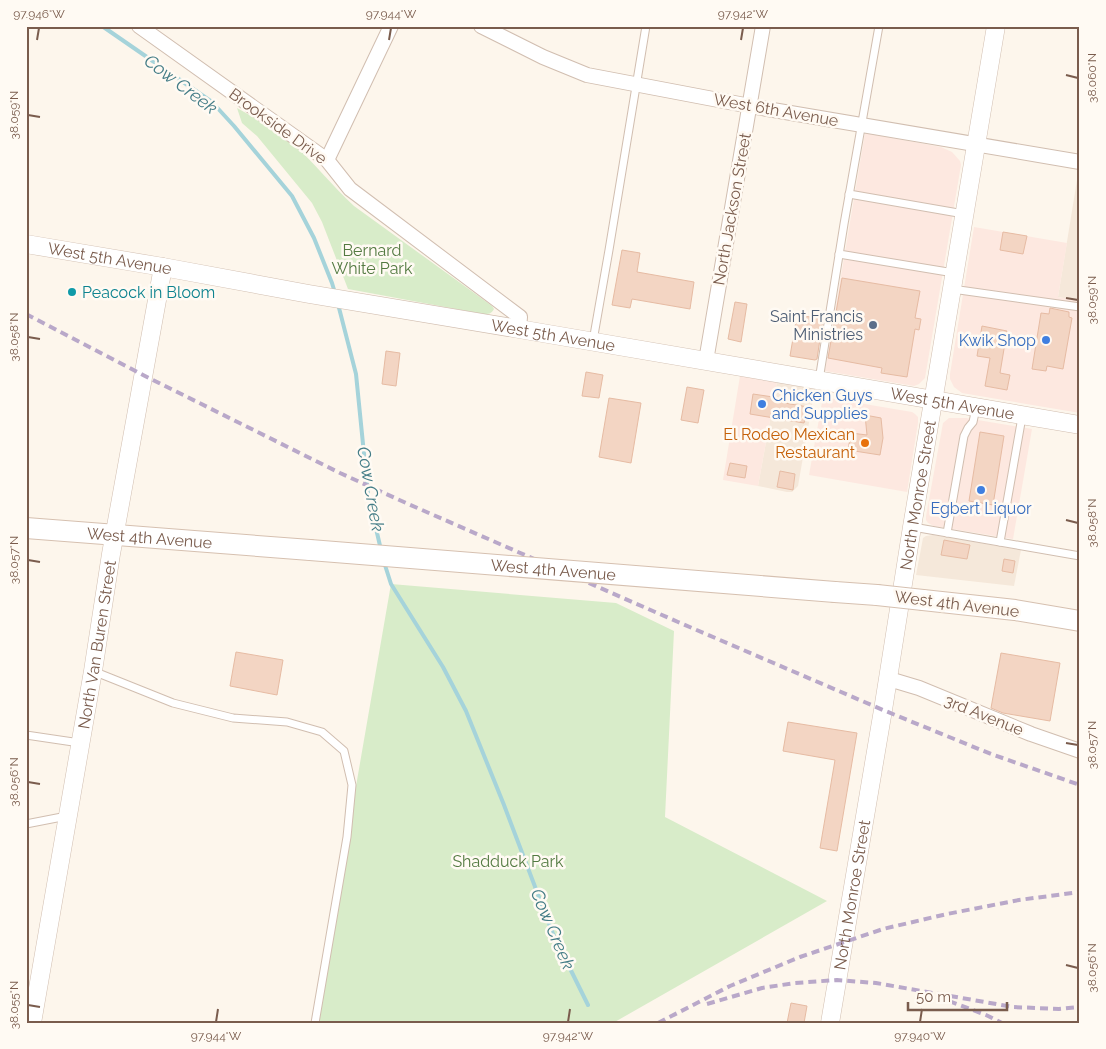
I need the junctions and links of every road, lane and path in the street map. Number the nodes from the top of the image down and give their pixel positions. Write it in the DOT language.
graph roads {
  1 [pos="139,26"];
  2 [pos="391,26"];
  3 [pos="481,26"];
  4 [pos="646,26"];
  5 [pos="763,26"];
  6 [pos="880,26"];
  7 [pos="996,26"];
  8 [pos="635,85"];
  9 [pos="750,106"];
  10 [pos="861,125"];
  11 [pos="976,144"];
  12 [pos="327,160"];
  13 [pos="1080,162"];
  14 [pos="850,194"];
  15 [pos="965,214"];
  16 [pos="26,244"];
  17 [pos="839,254"];
  18 [pos="163,267"];
  19 [pos="953,281"];
  20 [pos="1080,307"];
  21 [pos="519,329"];
  22 [pos="593,342"];
  23 [pos="706,361"];
  24 [pos="819,380"];
  25 [pos="934,400"];
  26 [pos="976,407"];
  27 [pos="1022,415"];
  28 [pos="1080,425"];
  29 [pos="912,527"];
  30 [pos="26,528"];
  31 [pos="947,533"];
  32 [pos="114,535"];
  33 [pos="1000,542"];
  34 [pos="1080,556"];
  35 [pos="1080,621"];
  36 [pos="93,671"];
  37 [pos="889,679"];
  38 [pos="26,735"];
  39 [pos="80,744"];
  40 [pos="1080,751"];
  41 [pos="68,816"];
  42 [pos="26,824"];
  43 [pos="32,1023"];
  44 [pos="315,1023"];
  45 [pos="830,1023"];
  1 -- 12 [label="street, Brookside Drive"];
  2 -- 12 [label="street"];
  3 -- 8 [label="street, West 6th Avenue"];
  4 -- 8 [label="lane"];
  5 -- 9 [label="street, North Jackson Street"];
  6 -- 10 [label="lane"];
  7 -- 11 [label="street, North Monroe Street"];
  8 -- 9 [label="street, West 6th Avenue"];
  8 -- 22 [label="lane"];
  9 -- 10 [label="street, West 6th Avenue"];
  9 -- 23 [label="street, North Jackson Street"];
  10 -- 11 [label="street, West 6th Avenue"];
  10 -- 14 [label="lane"];
  11 -- 13 [label="street, West 6th Avenue"];
  11 -- 15 [label="street, North Monroe Street"];
  12 -- 21 [label="street, Brookside Drive"];
  14 -- 15 [label="lane"];
  14 -- 17 [label="lane"];
  15 -- 19 [label="street, North Monroe Street"];
  16 -- 18 [label="street, West 5th Avenue"];
  17 -- 19 [label="lane"];
  17 -- 24 [label="lane"];
  18 -- 21 [label="street, West 5th Avenue"];
  18 -- 32 [label="street, North Van Buren Street"];
  19 -- 20 [label="lane"];
  19 -- 25 [label="street, North Monroe Street"];
  21 -- 22 [label="street, West 5th Avenue"];
  22 -- 23 [label="street, West 5th Avenue"];
  23 -- 24 [label="street, West 5th Avenue"];
  24 -- 25 [label="street, West 5th Avenue"];
  25 -- 26 [label="street, West 5th Avenue"];
  25 -- 29 [label="street, North Monroe Street"];
  26 -- 27 [label="street, West 5th Avenue"];
  26 -- 31 [label="lane"];
  27 -- 28 [label="street, West 5th Avenue"];
  27 -- 33 [label="lane"];
  29 -- 31 [label="lane"];
  29 -- 37 [label="street, North Monroe Street"];
  30 -- 32 [label="main road, West 4th Avenue"];
  31 -- 33 [label="lane"];
  32 -- 35 [label="main road, West 4th Avenue, bridge"];
  32 -- 36 [label="street, North Van Buren Street"];
  33 -- 34 [label="lane"];
  36 -- 39 [label="street, North Van Buren Street"];
  36 -- 44 [label="lane"];
  37 -- 40 [label="street, 3rd Avenue"];
  37 -- 45 [label="street, North Monroe Street"];
  38 -- 39 [label="lane"];
  39 -- 41 [label="street, North Van Buren Street"];
  41 -- 42 [label="lane"];
  41 -- 43 [label="street, North Van Buren Street"];
}
